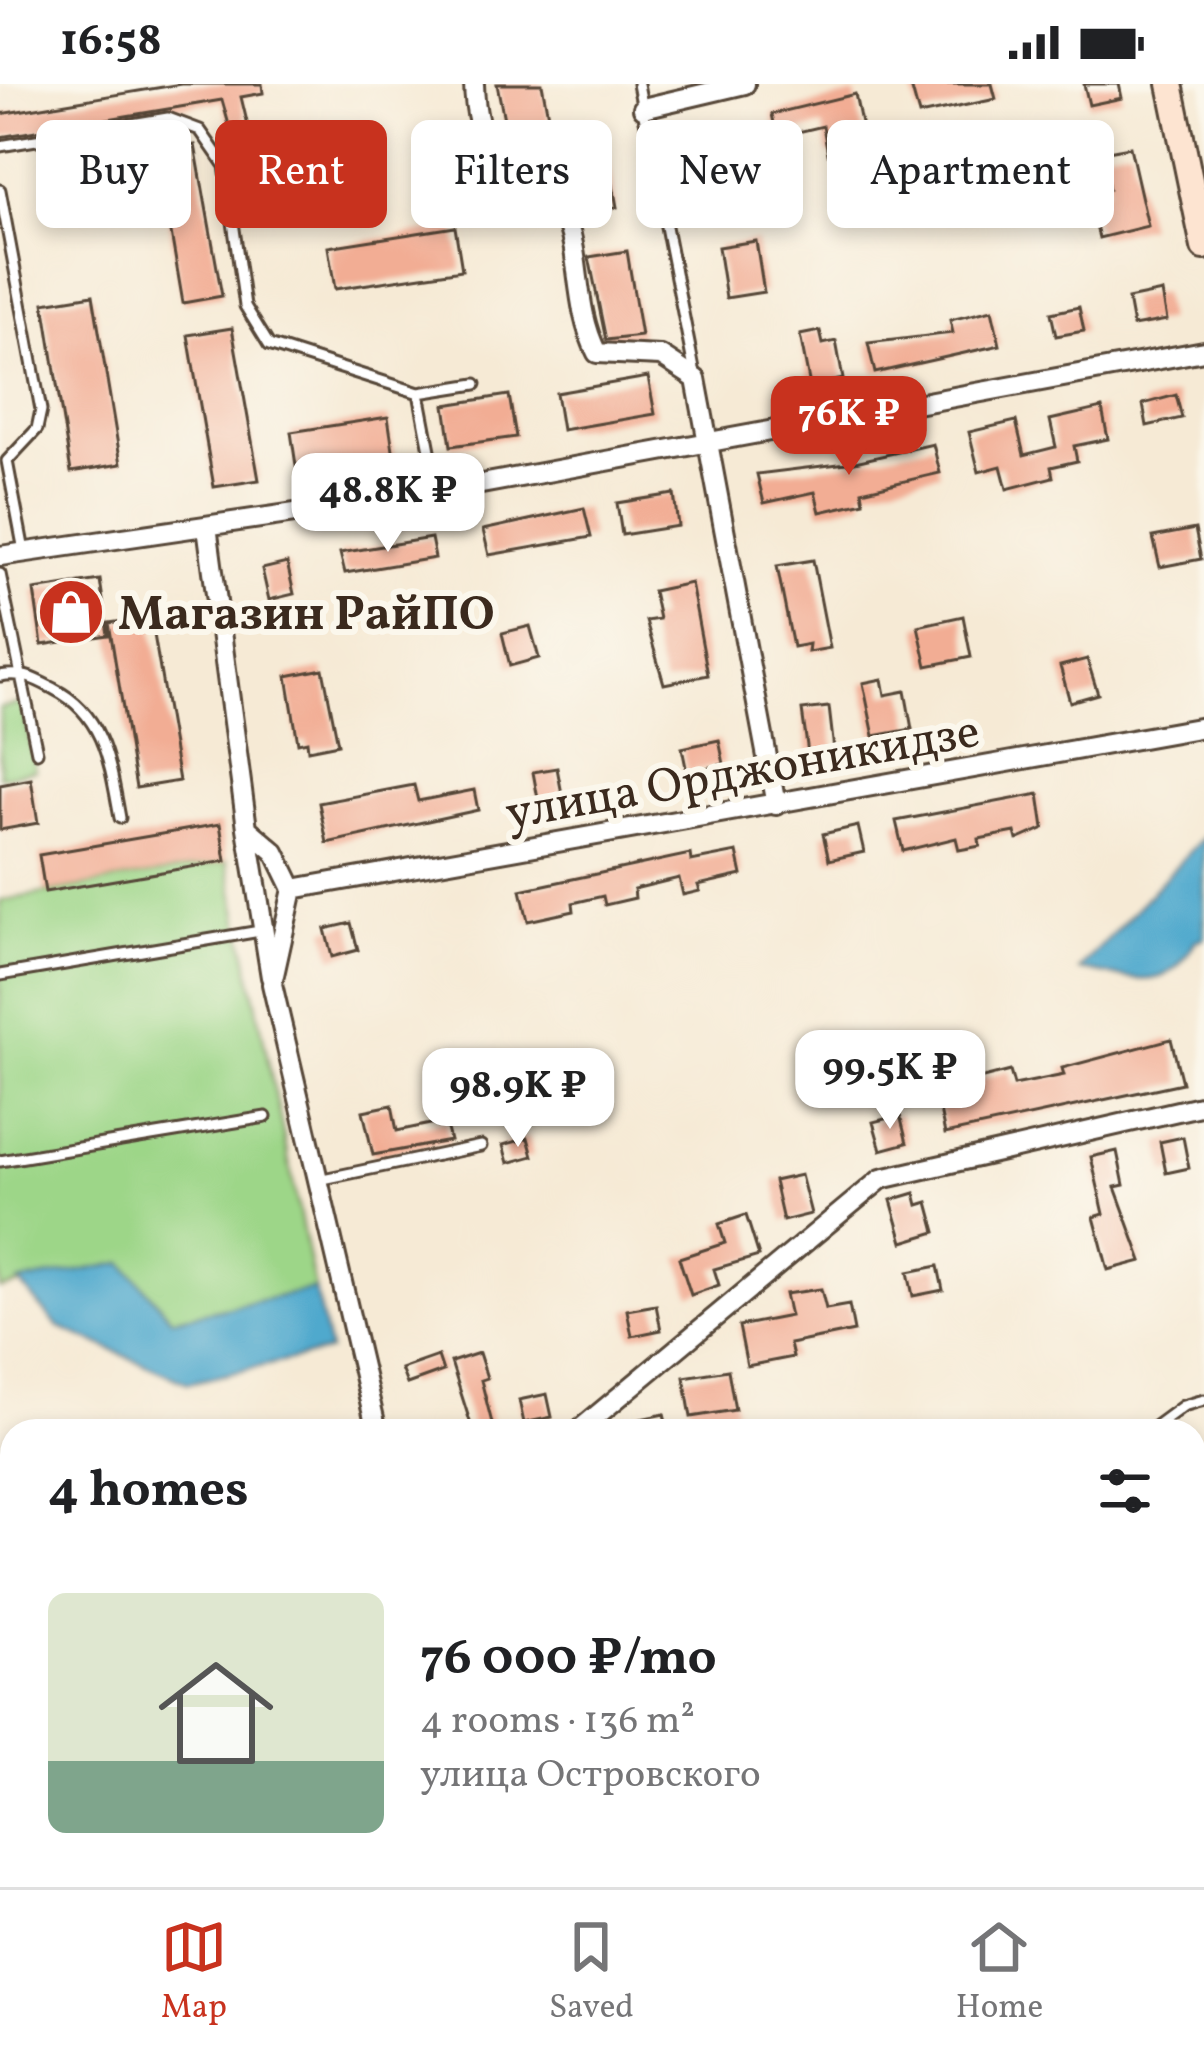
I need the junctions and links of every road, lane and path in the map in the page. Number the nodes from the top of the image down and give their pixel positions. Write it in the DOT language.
graph roads {
  1 [pos="474,84"];
  2 [pos="638,84"];
  3 [pos="746,84"];
  4 [pos="1170,84"];
  5 [pos="643,108"];
  6 [pos="0,146"];
  7 [pos="0,190"];
  8 [pos="1204,248"];
  9 [pos="1204,351"];
  10 [pos="696,380"];
  11 [pos="476,385"];
  12 [pos="418,393"];
  13 [pos="708,440"];
  14 [pos="4,460"];
  15 [pos="438,492"];
  16 [pos="207,526"];
  17 [pos="25,554"];
  18 [pos="0,556"];
  19 [pos="0,574"];
  20 [pos="21,672"];
  21 [pos="0,676"];
  22 [pos="1204,727"];
  23 [pos="37,752"];
  24 [pos="776,805"];
  25 [pos="120,818"];
  26 [pos="247,828"];
  27 [pos="293,889"];
  28 [pos="260,931"];
  29 [pos="0,975"];
  30 [pos="272,984"];
  31 [pos="1204,1105"];
  32 [pos="266,1117"];
  33 [pos="481,1146"];
  34 [pos="0,1161"];
  35 [pos="318,1180"];
  36 [pos="1204,1400"];
  37 [pos="374,1419"];
  38 [pos="592,1419"];
  39 [pos="1166,1419"];
  1 -- 10 [label="street"];
  2 -- 5 [label="lane"];
  3 -- 5 [label="street"];
  4 -- 8 [label="street"];
  5 -- 10 [label="lane"];
  6 -- 12 [label="lane"];
  7 -- 14 [label="lane"];
  9 -- 13 [label="street"];
  10 -- 13 [label="street"];
  11 -- 12 [label="lane"];
  12 -- 15 [label="lane"];
  13 -- 15 [label="street"];
  13 -- 24 [label="street"];
  14 -- 17 [label="lane"];
  15 -- 16 [label="street"];
  16 -- 17 [label="street"];
  16 -- 26 [label="street"];
  17 -- 18 [label="street"];
  19 -- 20 [label="lane"];
  20 -- 21 [label="lane"];
  20 -- 23 [label="lane"];
  20 -- 25 [label="lane"];
  22 -- 24 [label="street, улица Орджоникидзе"];
  24 -- 27 [label="street, улица Орджоникидзе"];
  26 -- 27 [label="street"];
  26 -- 28 [label="street"];
  27 -- 30 [label="street"];
  28 -- 29 [label="lane"];
  28 -- 30 [label="street"];
  30 -- 35 [label="street"];
  31 -- 38 [label="street"];
  32 -- 34 [label="lane"];
  33 -- 35 [label="lane"];
  35 -- 37 [label="street"];
  36 -- 39 [label="lane"];
}
